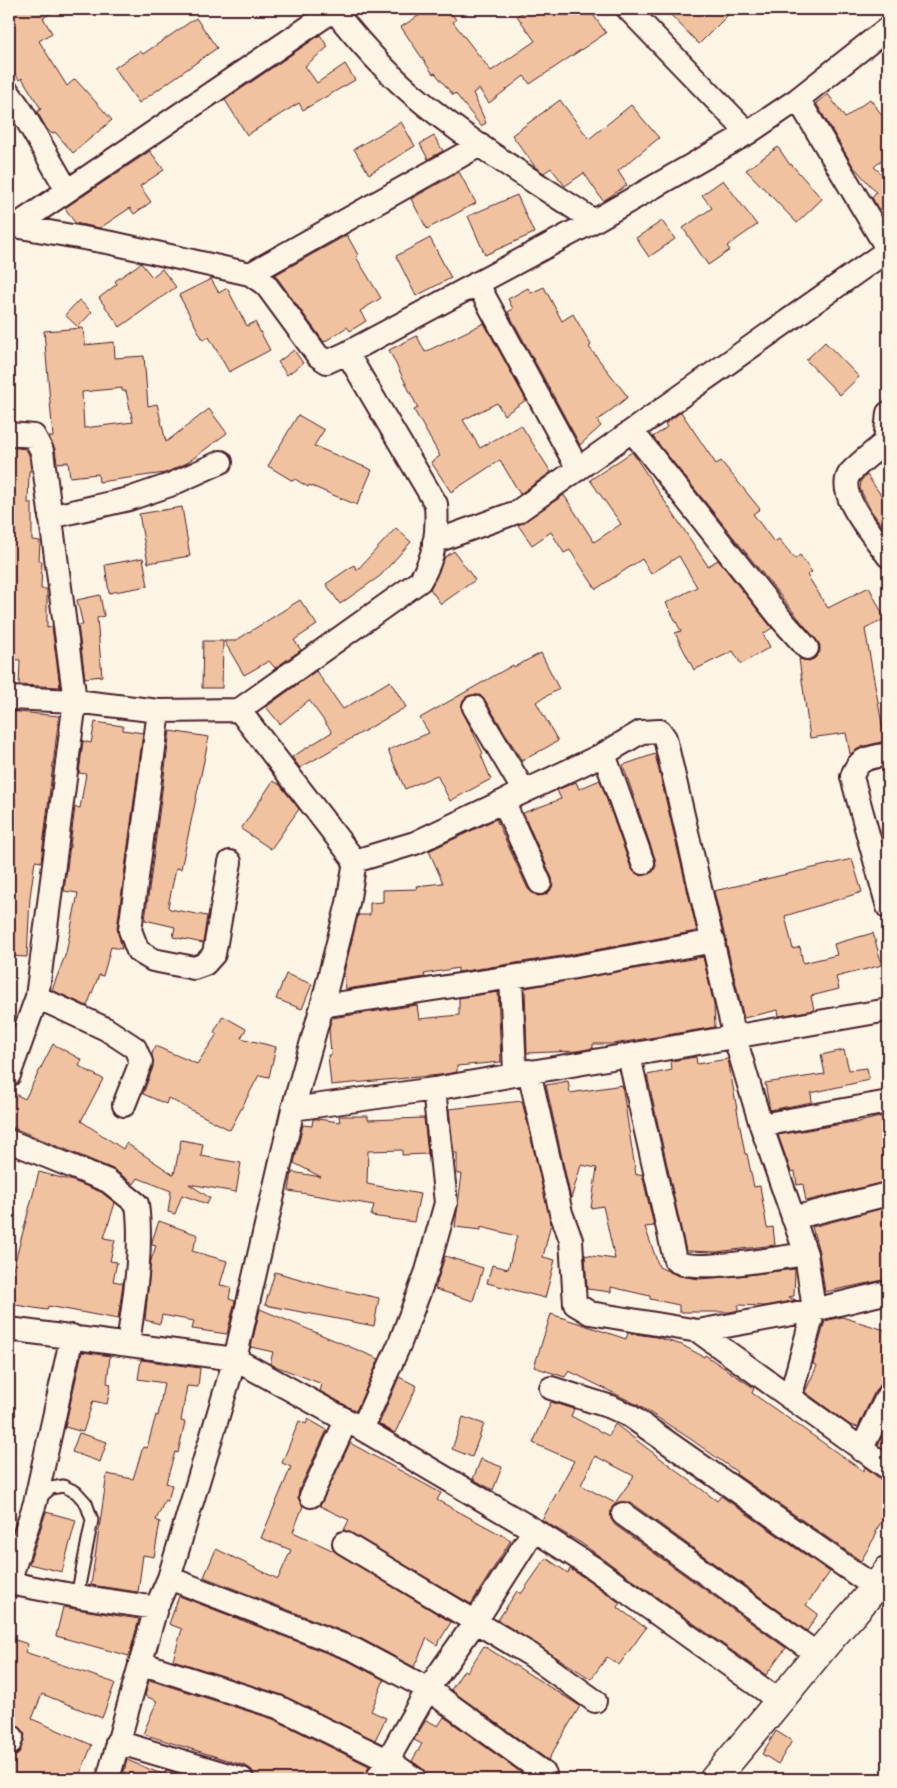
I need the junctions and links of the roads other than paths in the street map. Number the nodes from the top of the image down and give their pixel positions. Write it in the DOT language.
graph roads {
  1 [pos="334,9"];
  2 [pos="628,9"];
  3 [pos="888,28"];
  4 [pos="9,93"];
  5 [pos="798,99"];
  6 [pos="748,133"];
  7 [pos="480,145"];
  8 [pos="67,190"];
  9 [pos="594,221"];
  10 [pos="13,225"];
  11 [pos="888,250"];
  12 [pos="250,274"];
  13 [pos="477,283"];
  14 [pos="347,353"];
  15 [pos="888,413"];
  16 [pos="632,431"];
  17 [pos="9,434"];
  18 [pos="887,442"];
  19 [pos="221,462"];
  20 [pos="578,469"];
  21 [pos="50,518"];
  22 [pos="434,542"];
  23 [pos="888,556"];
  24 [pos="807,648"];
  25 [pos="9,698"];
  26 [pos="75,701"];
  27 [pos="474,707"];
  28 [pos="239,710"];
  29 [pos="159,711"];
  30 [pos="604,754"];
  31 [pos="888,754"];
  32 [pos="524,791"];
  33 [pos="504,803"];
  34 [pos="355,861"];
  35 [pos="230,862"];
  36 [pos="643,863"];
  37 [pos="540,883"];
  38 [pos="888,907"];
  39 [pos="714,940"];
  40 [pos="511,977"];
  41 [pos="38,997"];
  42 [pos="322,1006"];
  43 [pos="888,1010"];
  44 [pos="735,1038"];
  45 [pos="630,1056"];
  46 [pos="522,1072"];
  47 [pos="9,1075"];
  48 [pos="434,1089"];
  49 [pos="883,1103"];
  50 [pos="124,1105"];
  51 [pos="293,1109"];
  52 [pos="761,1124"];
  53 [pos="9,1141"];
  54 [pos="888,1194"];
  55 [pos="793,1218"];
  56 [pos="806,1254"];
  57 [pos="888,1292"];
  58 [pos="814,1310"];
  59 [pos="9,1329"];
  60 [pos="698,1331"];
  61 [pos="72,1336"];
  62 [pos="128,1344"];
  63 [pos="235,1359"];
  64 [pos="551,1388"];
  65 [pos="888,1395"];
  66 [pos="790,1398"];
  67 [pos="354,1425"];
  68 [pos="862,1450"];
  69 [pos="888,1468"];
  70 [pos="311,1496"];
  71 [pos="35,1503"];
  72 [pos="623,1514"];
  73 [pos="534,1530"];
  74 [pos="344,1543"];
  75 [pos="169,1578"];
  76 [pos="882,1579"];
  77 [pos="9,1582"];
  78 [pos="77,1596"];
  79 [pos="156,1608"];
  80 [pos="476,1621"];
  81 [pos="817,1654"];
  82 [pos="140,1663"];
  83 [pos="428,1689"];
  84 [pos="595,1701"];
  85 [pos="781,1702"];
  86 [pos="118,1742"];
  87 [pos="383,1770"];
  88 [pos="544,1774"];
  89 [pos="108,1779"];
  90 [pos="242,1779"];
  91 [pos="415,1779"];
  92 [pos="714,1779"];
  1 -- 7 [label="street"];
  1 -- 8 [label="street"];
  2 -- 6 [label="street"];
  3 -- 5 [label="street"];
  4 -- 8 [label="street"];
  5 -- 6 [label="street"];
  5 -- 11 [label="street"];
  6 -- 9 [label="street"];
  7 -- 9 [label="street"];
  7 -- 12 [label="street"];
  8 -- 10 [label="street"];
  9 -- 13 [label="street"];
  10 -- 12 [label="street"];
  11 -- 16 [label="street"];
  12 -- 14 [label="street"];
  13 -- 14 [label="street"];
  13 -- 20 [label="street"];
  14 -- 22 [label="street"];
  15 -- 18 [label="street"];
  16 -- 20 [label="street"];
  16 -- 24 [label="street"];
  17 -- 21 [label="street"];
  18 -- 23 [label="street"];
  19 -- 21 [label="street"];
  20 -- 22 [label="street"];
  21 -- 26 [label="street"];
  22 -- 28 [label="street"];
  25 -- 26 [label="street"];
  26 -- 29 [label="street"];
  26 -- 41 [label="street"];
  27 -- 32 [label="street"];
  28 -- 29 [label="street"];
  28 -- 34 [label="street"];
  29 -- 35 [label="street"];
  30 -- 32 [label="street"];
  30 -- 36 [label="street"];
  30 -- 39 [label="street"];
  31 -- 38 [label="street"];
  32 -- 33 [label="street"];
  33 -- 34 [label="street"];
  33 -- 37 [label="street"];
  34 -- 42 [label="street"];
  39 -- 40 [label="street"];
  39 -- 44 [label="street"];
  40 -- 42 [label="street"];
  40 -- 46 [label="street"];
  41 -- 47 [label="street"];
  41 -- 50 [label="street"];
  42 -- 51 [label="street"];
  43 -- 44 [label="street"];
  44 -- 45 [label="street"];
  44 -- 52 [label="street"];
  45 -- 46 [label="street"];
  45 -- 56 [label="street"];
  46 -- 48 [label="street"];
  46 -- 60 [label="street"];
  48 -- 51 [label="street"];
  48 -- 67 [label="street"];
  49 -- 52 [label="street"];
  51 -- 63 [label="street"];
  52 -- 55 [label="street"];
  53 -- 62 [label="street"];
  54 -- 55 [label="street"];
  55 -- 56 [label="street"];
  56 -- 58 [label="street"];
  57 -- 58 [label="street"];
  58 -- 60 [label="street"];
  58 -- 66 [label="street"];
  59 -- 61 [label="street"];
  60 -- 66 [label="street"];
  61 -- 62 [label="street"];
  61 -- 71 [label="street"];
  62 -- 63 [label="street"];
  63 -- 67 [label="street"];
  63 -- 75 [label="street"];
  64 -- 76 [label="street"];
  65 -- 68 [label="street"];
  66 -- 68 [label="street"];
  67 -- 70 [label="street"];
  67 -- 73 [label="street"];
  68 -- 69 [label="street"];
  71 -- 77 [label="street"];
  71 -- 78 [label="lane"];
  72 -- 81 [label="street"];
  73 -- 80 [label="street"];
  73 -- 85 [label="street"];
  74 -- 80 [label="street"];
  75 -- 79 [label="street"];
  75 -- 83 [label="street"];
  76 -- 81 [label="street"];
  77 -- 78 [label="street"];
  78 -- 79 [label="street"];
  79 -- 82 [label="street"];
  80 -- 83 [label="street"];
  80 -- 84 [label="street"];
  81 -- 85 [label="street"];
  82 -- 86 [label="street"];
  82 -- 87 [label="street"];
  83 -- 87 [label="street"];
  83 -- 88 [label="street"];
  85 -- 92 [label="street"];
  86 -- 89 [label="street"];
  86 -- 90 [label="street"];
  87 -- 91 [label="street"];
}
